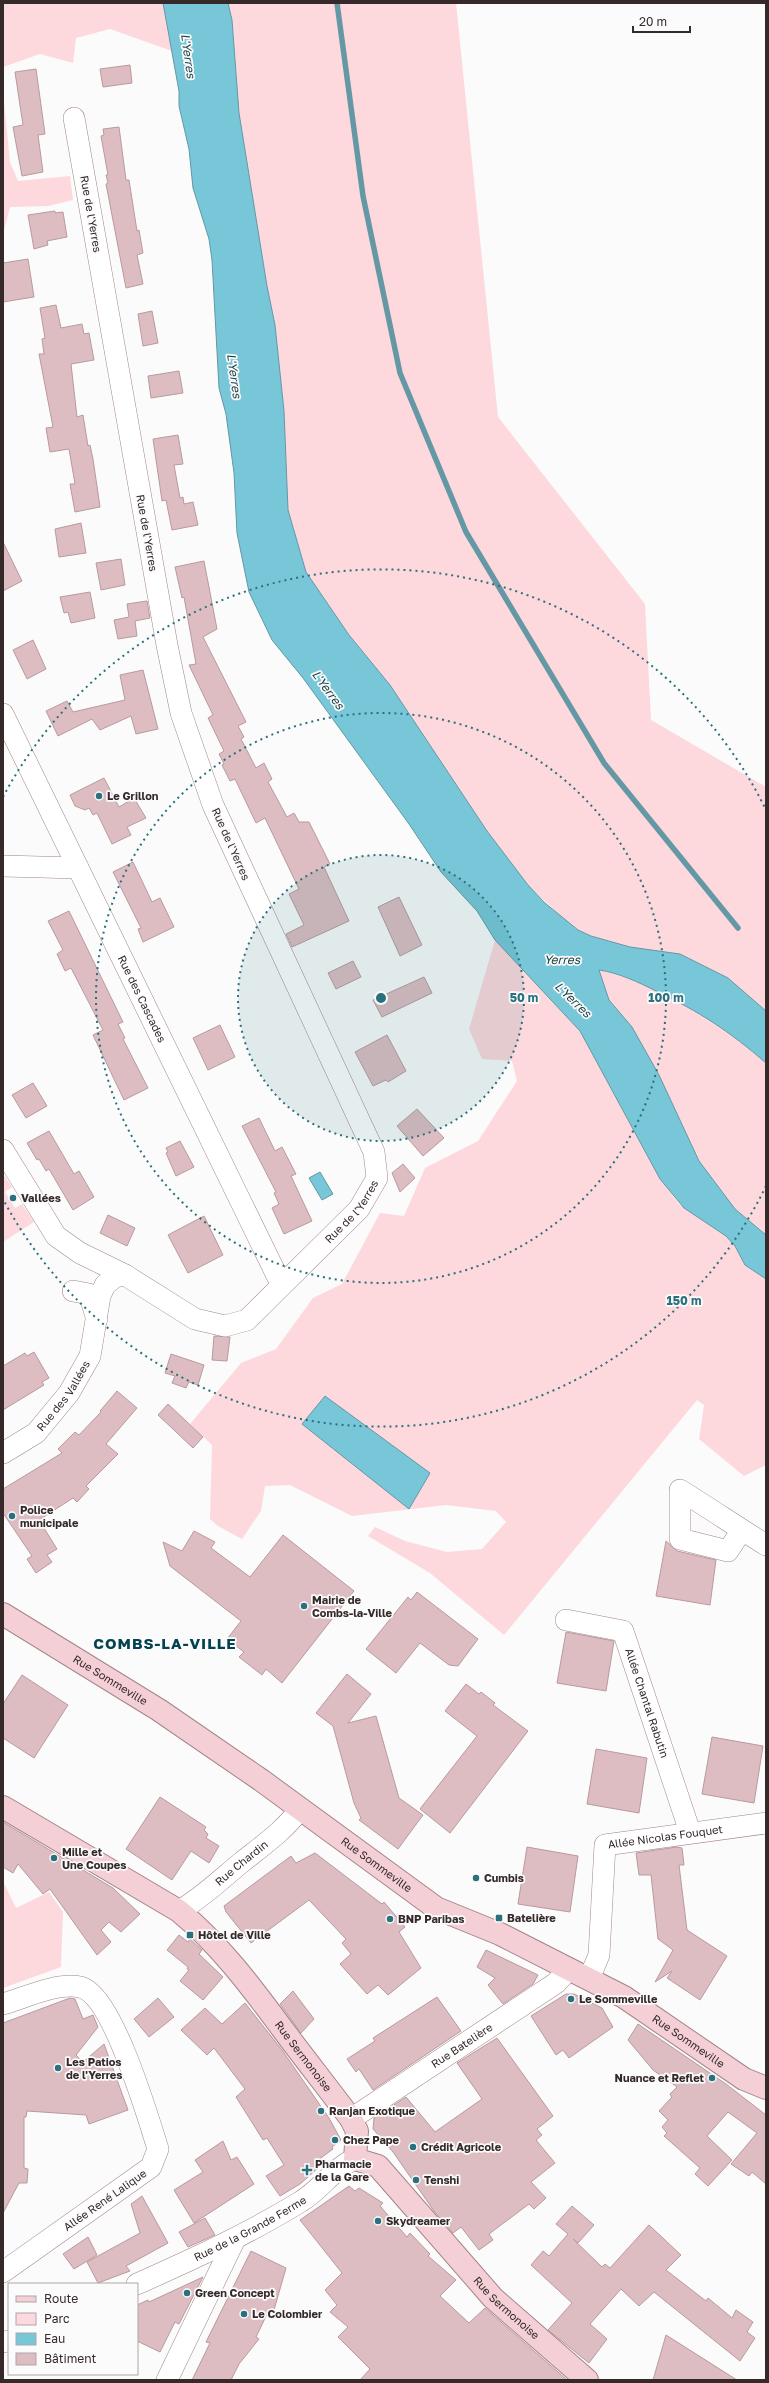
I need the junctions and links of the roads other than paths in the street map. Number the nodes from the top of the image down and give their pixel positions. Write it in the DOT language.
graph roads {
  1 [pos="74,118"];
  2 [pos="3,714"];
  3 [pos="3,866"];
  4 [pos="78,868"];
  5 [pos="3,1150"];
  6 [pos="125,1275"];
  7 [pos="281,1284"];
  8 [pos="73,1291"];
  9 [pos="97,1319"];
  10 [pos="3,1453"];
  11 [pos="742,1530"];
  12 [pos="766,1545"];
  13 [pos="3,1614"];
  14 [pos="566,1620"];
  15 [pos="3,1807"];
  16 [pos="300,1809"];
  17 [pos="766,1823"];
  18 [pos="690,1832"];
  19 [pos="179,1911"];
  20 [pos="569,1969"];
  21 [pos="589,1979"];
  22 [pos="3,2004"];
  23 [pos="766,2088"];
  24 [pos="351,2119"];
  25 [pos="355,2159"];
  26 [pos="234,2241"];
  27 [pos="3,2272"];
  28 [pos="138,2284"];
  29 [pos="167,2380"];
  30 [pos="587,2380"];
  1 -- 7 [label="street, Rue de l'Yerres"];
  2 -- 4 [label="street, Rue des Cascades"];
  3 -- 4 [label="street"];
  4 -- 7 [label="street, Rue des Cascades"];
  5 -- 6 [label="street, Rue de l'Yerres"];
  6 -- 7 [label="street, Rue de l'Yerres"];
  6 -- 9 [label="street, Rue des Vallées"];
  8 -- 9 [label="street, Rue des Vallées"];
  9 -- 10 [label="street, Rue des Vallées"];
  11 -- 12 [label="street"];
  13 -- 16 [label="main road, Rue Sommeville"];
  14 -- 18 [label="street, Allée Chantal Rabutin"];
  15 -- 19 [label="main road, Rue Sermonoise"];
  16 -- 19 [label="street, Rue Chardin"];
  16 -- 20 [label="main road, Rue Sommeville"];
  17 -- 18 [label="street, Allée Nicolas Fouquet"];
  18 -- 21 [label="street, Allée Nicolas Fouquet"];
  19 -- 24 [label="main road, Rue Sermonoise"];
  20 -- 21 [label="main road, Rue Sommeville"];
  20 -- 24 [label="street, Rue Batelière"];
  21 -- 23 [label="main road, Rue Sommeville"];
  22 -- 27 [label="street, Allée René Lalique"];
  24 -- 25 [label="main road, Rue Sermonoise"];
  25 -- 26 [label="street, Rue de la Grande Ferme"];
  25 -- 30 [label="main road, Rue Sermonoise"];
  26 -- 28 [label="street, Rue de la Grande Ferme"];
  26 -- 29 [label="street"];
}
